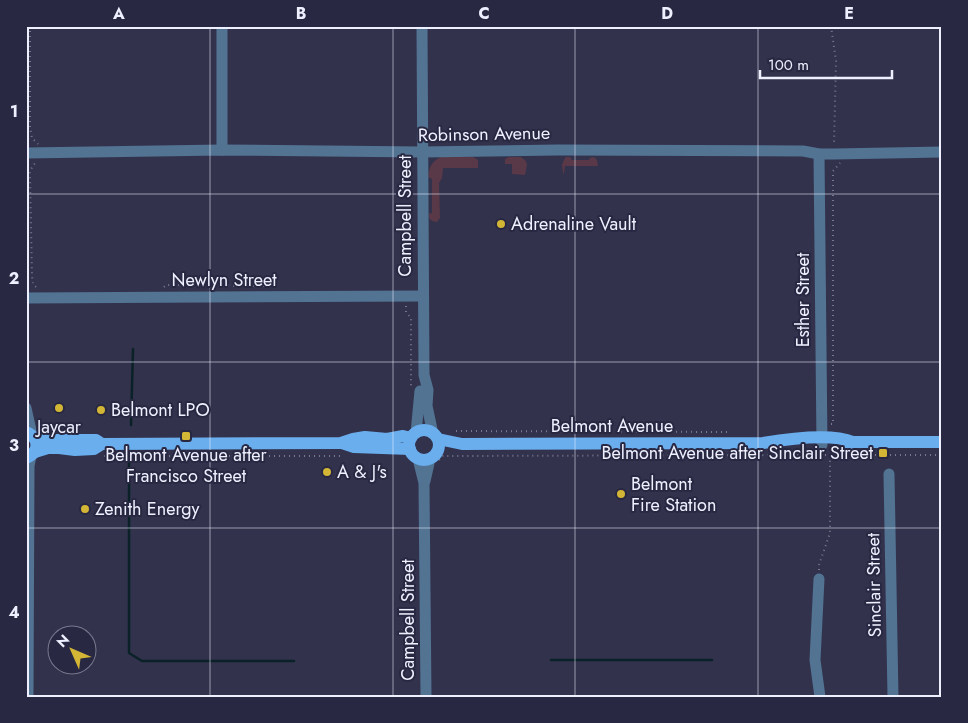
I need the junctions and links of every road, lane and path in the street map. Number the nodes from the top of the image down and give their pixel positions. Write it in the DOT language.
graph roads {
  1 [pos="30,26"];
  2 [pos="222,26"];
  3 [pos="422,26"];
  4 [pos="831,26"];
  5 [pos="222,150"];
  6 [pos="422,152"];
  7 [pos="942,152"];
  8 [pos="32,153"];
  9 [pos="819,154"];
  10 [pos="839,156"];
  11 [pos="277,286"];
  12 [pos="38,289"];
  13 [pos="163,289"];
  14 [pos="405,296"];
  15 [pos="423,296"];
  16 [pos="26,298"];
  17 [pos="424,375"];
  18 [pos="411,392"];
  19 [pos="26,408"];
  20 [pos="821,423"];
  21 [pos="833,424"];
  22 [pos="457,431"];
  23 [pos="733,432"];
  24 [pos="31,435"];
  25 [pos="412,440"];
  26 [pos="830,442"];
  27 [pos="942,442"];
  28 [pos="102,450"];
  29 [pos="431,452"];
  30 [pos="31,455"];
  31 [pos="942,455"];
  32 [pos="347,456"];
  33 [pos="889,474"];
  34 [pos="819,565"];
  35 [pos="819,579"];
  36 [pos="28,697"];
  37 [pos="426,697"];
  38 [pos="820,697"];
  39 [pos="893,697"];
  1 -- 8 [label="path"];
  2 -- 5 [label="street"];
  3 -- 6 [label="street, Campbell Street"];
  4 -- 10 [label="path"];
  5 -- 6 [label="street, Robinson Avenue"];
  5 -- 8 [label="street, Robinson Avenue"];
  6 -- 9 [label="street, Robinson Avenue"];
  6 -- 15 [label="street, Campbell Street"];
  7 -- 10 [label="street, Robinson Avenue"];
  8 -- 12 [label="path"];
  9 -- 10 [label="street, Robinson Avenue"];
  9 -- 20 [label="street, Esther Street"];
  10 -- 21 [label="path"];
  11 -- 13 [label="path"];
  14 -- 15 [label="street, Newlyn Street"];
  14 -- 16 [label="street, Newlyn Street"];
  14 -- 18 [label="path"];
  15 -- 17 [label="street, Campbell Street"];
  17 -- 25 [label="street, Campbell Street"];
  17 -- 29 [label="street, Campbell Street"];
  19 -- 24 [label="street"];
  20 -- 21 [label="path"];
  20 -- 26 [label="street, Esther Street"];
  21 -- 26 [label="path"];
  21 -- 26 [label="path"];
  22 -- 23 [label="path"];
  24 -- 28 [label="main road"];
  24 -- 30 [label="main road"];
  25 -- 28 [label="main road"];
  25 -- 29 [label="main road"];
  25 -- 29 [label="main road, Belmont Avenue"];
  26 -- 27 [label="main road, Belmont Avenue"];
  26 -- 29 [label="main road, Belmont Avenue"];
  26 -- 29 [label="path"];
  26 -- 31 [label="path"];
  26 -- 34 [label="path"];
  28 -- 30 [label="main road"];
  28 -- 32 [label="path"];
  29 -- 37 [label="street, Campbell Street"];
  30 -- 36 [label="street"];
  33 -- 39 [label="street, Sinclair Street"];
  35 -- 38 [label="street"];
}
